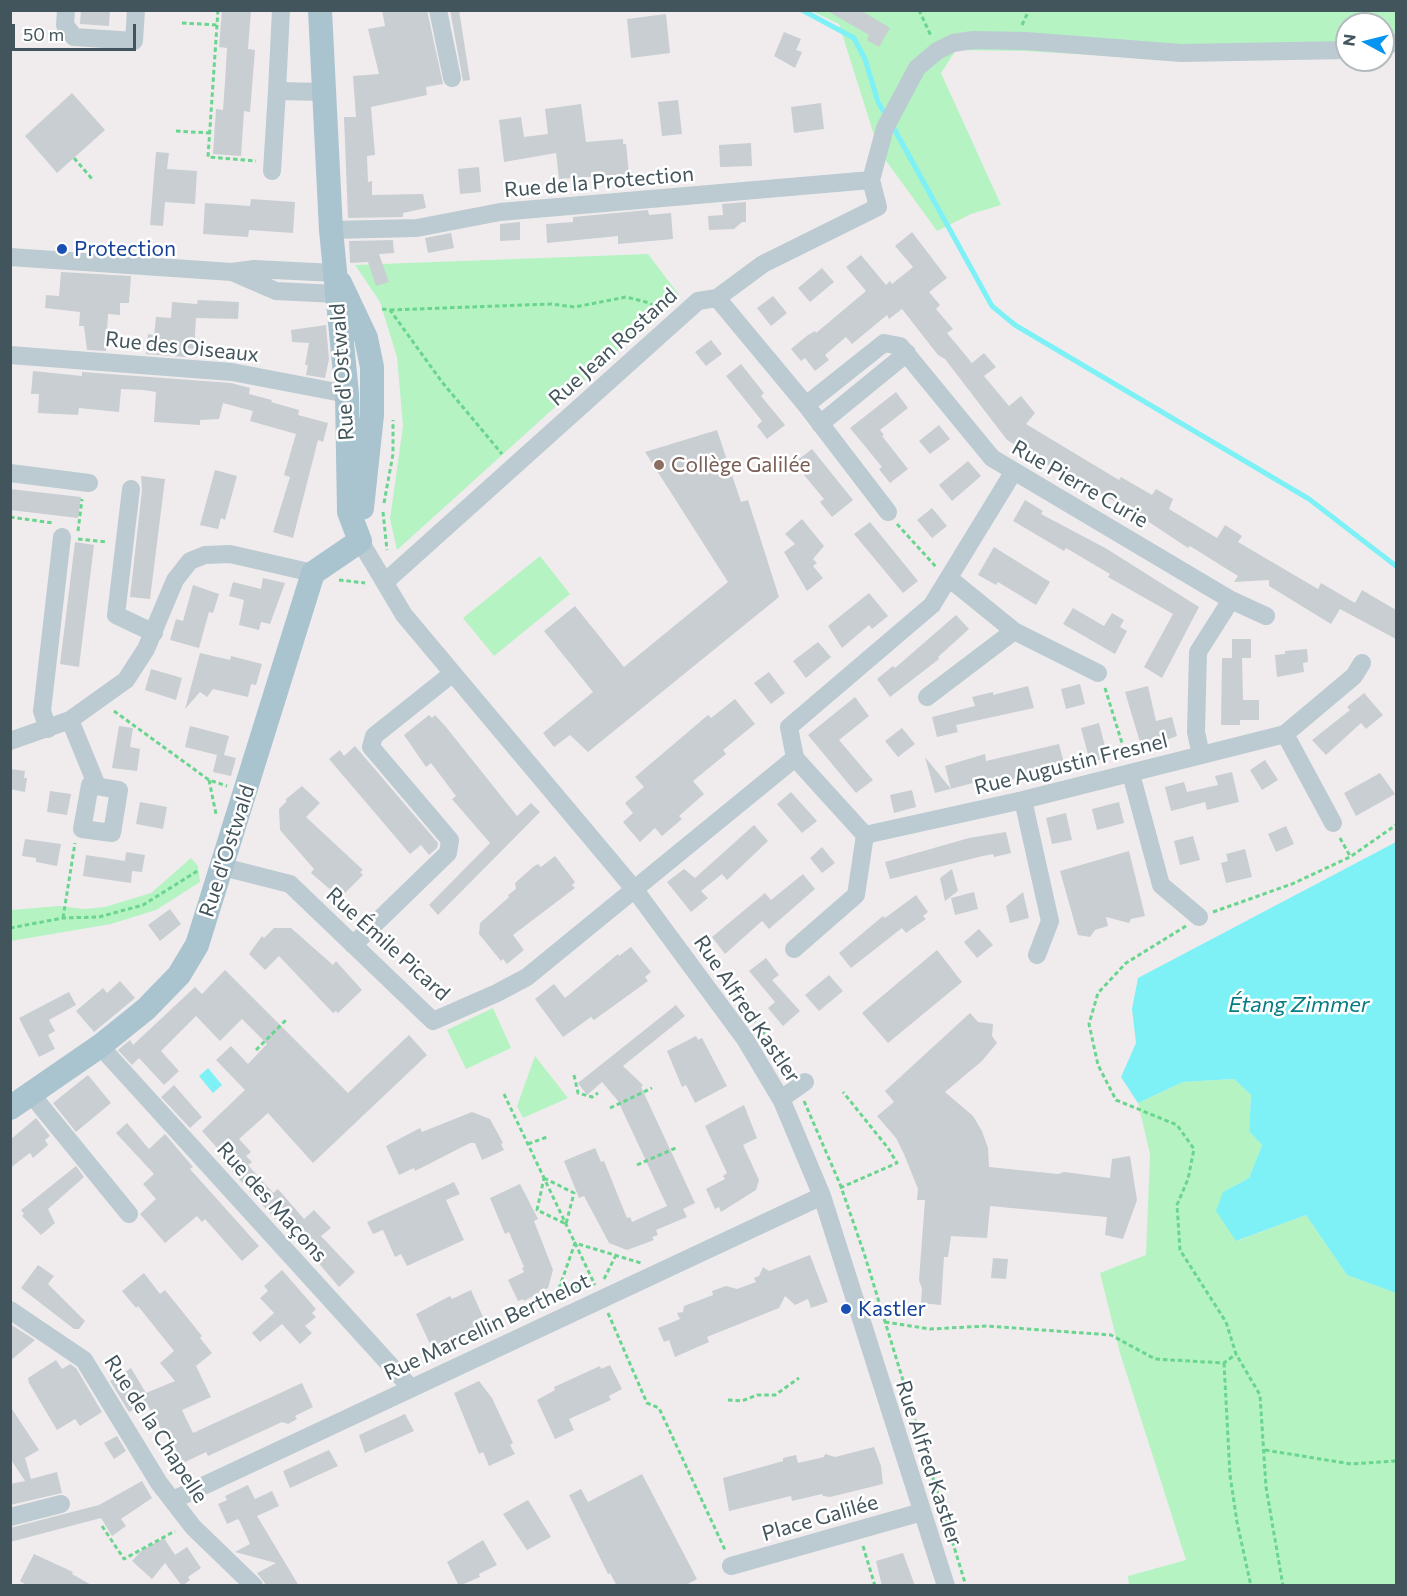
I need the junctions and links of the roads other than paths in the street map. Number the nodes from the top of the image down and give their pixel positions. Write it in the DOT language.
graph roads {
  1 [pos="66,10"];
  2 [pos="136,10"];
  3 [pos="281,10"];
  4 [pos="320,10"];
  5 [pos="438,10"];
  6 [pos="1335,50"];
  7 [pos="452,78"];
  8 [pos="277,91"];
  9 [pos="324,92"];
  10 [pos="273,167"];
  11 [pos="871,180"];
  12 [pos="331,230"];
  13 [pos="10,257"];
  14 [pos="335,284"];
  15 [pos="717,298"];
  16 [pos="907,353"];
  17 [pos="10,355"];
  18 [pos="347,394"];
  19 [pos="806,405"];
  20 [pos="820,423"];
  21 [pos="1014,471"];
  22 [pos="10,473"];
  23 [pos="86,483"];
  24 [pos="131,489"];
  25 [pos="888,512"];
  26 [pos="66,531"];
  27 [pos="360,541"];
  28 [pos="313,573"];
  29 [pos="950,579"];
  30 [pos="385,582"];
  31 [pos="1231,600"];
  32 [pos="1266,616"];
  33 [pos="1014,631"];
  34 [pos="154,633"];
  35 [pos="1362,663"];
  36 [pos="453,673"];
  37 [pos="1098,673"];
  38 [pos="927,697"];
  39 [pos="70,720"];
  40 [pos="48,729"];
  41 [pos="1285,734"];
  42 [pos="10,741"];
  43 [pos="1201,755"];
  44 [pos="795,758"];
  45 [pos="1131,774"];
  46 [pos="97,786"];
  47 [pos="1023,800"];
  48 [pos="1333,823"];
  49 [pos="865,835"];
  50 [pos="226,857"];
  51 [pos="635,890"];
  52 [pos="1199,917"];
  53 [pos="353,945"];
  54 [pos="794,949"];
  55 [pos="1037,955"];
  56 [pos="100,1046"];
  57 [pos="805,1082"];
  58 [pos="31,1094"];
  59 [pos="781,1099"];
  60 [pos="10,1108"];
  61 [pos="822,1196"];
  62 [pos="129,1214"];
  63 [pos="10,1310"];
  64 [pos="411,1388"];
  65 [pos="173,1500"];
  66 [pos="61,1504"];
  67 [pos="922,1512"];
  68 [pos="10,1517"];
  69 [pos="731,1566"];
  70 [pos="254,1586"];
  71 [pos="946,1586"];
  1 -- 2 [label="street"];
  3 -- 8 [label="street"];
  4 -- 9 [label="main road, Rue d'Ostwald"];
  5 -- 7 [label="street"];
  6 -- 11 [label="street"];
  8 -- 9 [label="street"];
  8 -- 10 [label="street"];
  9 -- 12 [label="main road, Rue d'Ostwald"];
  11 -- 12 [label="street, Rue de la Protection"];
  11 -- 15 [label="street, Rue Jean Rostand"];
  12 -- 14 [label="main road, Rue d'Ostwald"];
  13 -- 14 [label="street"];
  14 -- 18 [label="main road, Rue d'Ostwald"];
  14 -- 27 [label="main road, Rue d'Ostwald"];
  15 -- 19 [label="street"];
  15 -- 30 [label="street, Rue Jean Rostand"];
  16 -- 19 [label="street, Rue Pierre Curie"];
  16 -- 20 [label="street"];
  16 -- 21 [label="street, Rue Pierre Curie"];
  17 -- 18 [label="street, Rue des Oiseaux"];
  18 -- 27 [label="main road, Rue d'Ostwald"];
  19 -- 20 [label="street"];
  20 -- 25 [label="street"];
  21 -- 29 [label="street"];
  21 -- 31 [label="street, Rue Pierre Curie"];
  22 -- 23 [label="street"];
  24 -- 34 [label="street"];
  26 -- 40 [label="street"];
  27 -- 28 [label="main road"];
  27 -- 30 [label="street, Rue Alfred Kastler"];
  28 -- 34 [label="street"];
  28 -- 50 [label="main road, Rue d'Ostwald"];
  29 -- 33 [label="street"];
  29 -- 44 [label="street"];
  30 -- 36 [label="street, Rue Alfred Kastler"];
  31 -- 32 [label="street, Rue Pierre Curie"];
  31 -- 43 [label="street"];
  33 -- 37 [label="street"];
  33 -- 38 [label="street"];
  34 -- 39 [label="street"];
  35 -- 41 [label="street, Rue Augustin Fresnel"];
  36 -- 51 [label="street, Rue Alfred Kastler"];
  36 -- 53 [label="street"];
  39 -- 40 [label="street"];
  39 -- 46 [label="street"];
  40 -- 42 [label="street"];
  41 -- 43 [label="street, Rue Augustin Fresnel"];
  41 -- 48 [label="street"];
  43 -- 45 [label="street, Rue Augustin Fresnel"];
  44 -- 49 [label="street"];
  44 -- 51 [label="street"];
  45 -- 47 [label="street, Rue Augustin Fresnel"];
  45 -- 52 [label="street"];
  46 -- 46 [label="street"];
  47 -- 49 [label="street, Rue Augustin Fresnel"];
  47 -- 55 [label="street"];
  49 -- 54 [label="street"];
  50 -- 53 [label="street, Rue Émile Picard"];
  50 -- 56 [label="main road, Rue d'Ostwald"];
  51 -- 53 [label="street, Rue Émile Picard"];
  51 -- 59 [label="street, Rue Alfred Kastler"];
  56 -- 58 [label="main road, Rue d'Ostwald"];
  56 -- 64 [label="street, Rue des Maçons"];
  57 -- 59 [label="street"];
  58 -- 60 [label="main road, Rue d'Ostwald"];
  58 -- 62 [label="street"];
  59 -- 61 [label="street, Rue Alfred Kastler"];
  61 -- 64 [label="street, Rue Marcellin Berthelot"];
  61 -- 67 [label="street, Rue Alfred Kastler"];
  63 -- 65 [label="street, Rue de la Chapelle"];
  64 -- 65 [label="street, Rue Marcellin Berthelot"];
  65 -- 70 [label="street, Rue de la Chapelle"];
  66 -- 68 [label="street"];
  67 -- 69 [label="street, Place Galilée"];
  67 -- 71 [label="street, Rue Alfred Kastler"];
}
